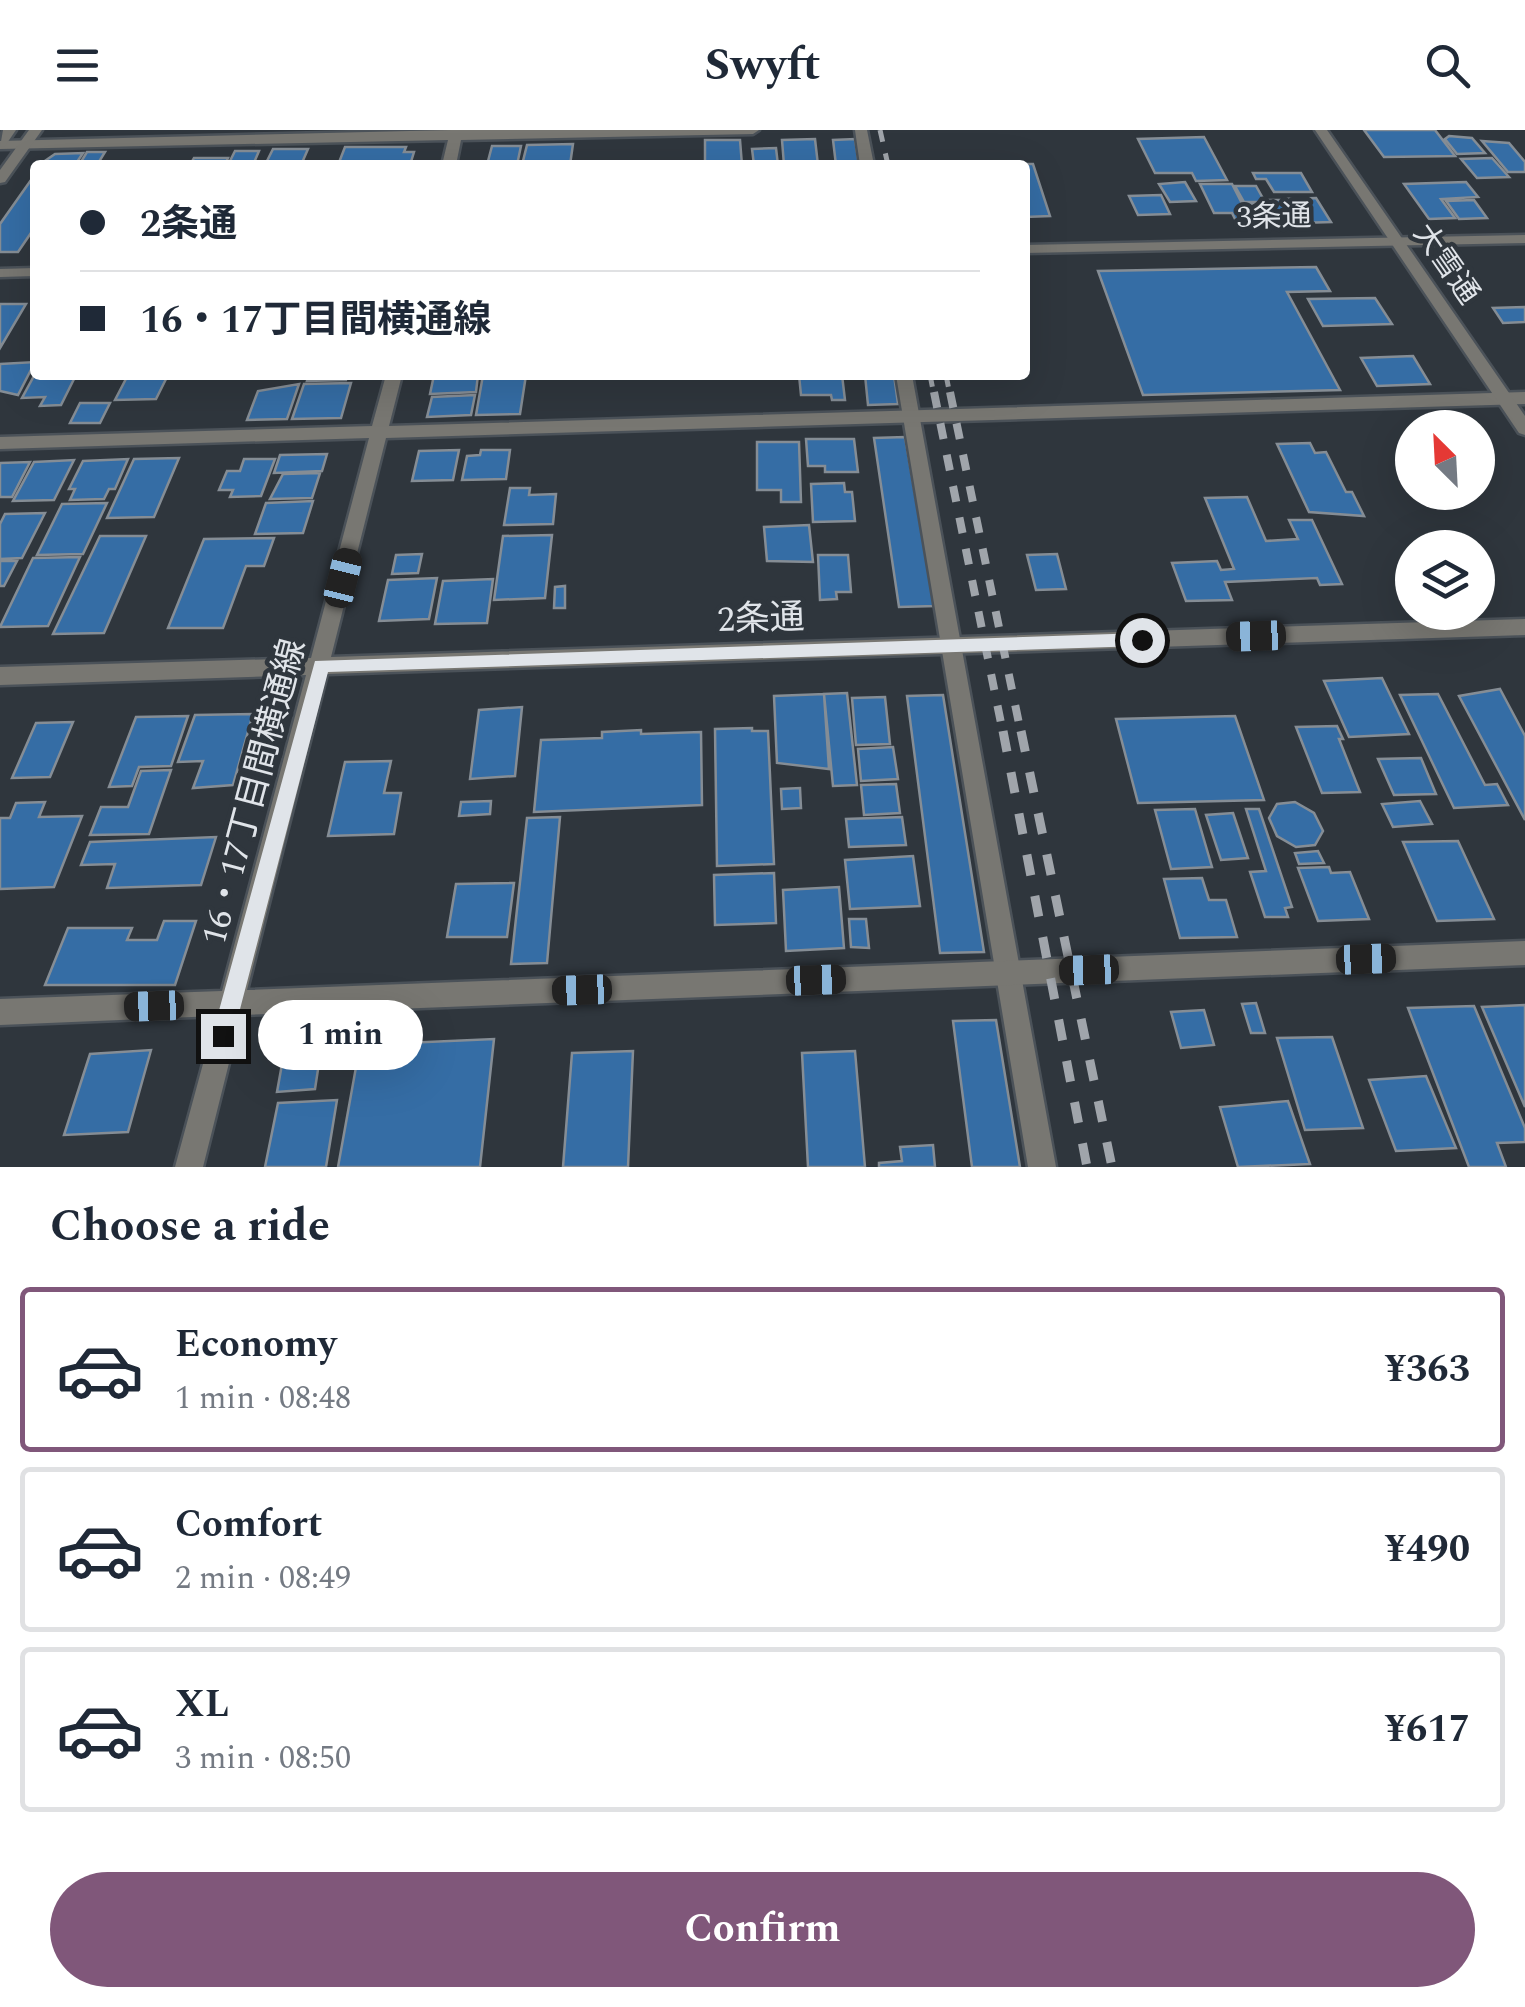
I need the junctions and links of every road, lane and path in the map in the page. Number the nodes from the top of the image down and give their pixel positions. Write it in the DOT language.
graph roads {
  1 [pos="10,130"];
  2 [pos="36,130"];
  3 [pos="753,130"];
  4 [pos="861,130"];
  5 [pos="1321,130"];
  6 [pos="457,133"];
  7 [pos="0,144"];
  8 [pos="26,144"];
  9 [pos="450,160"];
  10 [pos="866,160"];
  11 [pos="0,180"];
  12 [pos="1525,239"];
  13 [pos="1397,242"];
  14 [pos="1030,249"];
  15 [pos="30,272"];
  16 [pos="0,273"];
  17 [pos="393,380"];
  18 [pos="905,380"];
  19 [pos="1504,398"];
  20 [pos="1525,398"];
  21 [pos="911,414"];
  22 [pos="1525,428"];
  23 [pos="379,432"];
  24 [pos="0,443"];
  25 [pos="1525,628"];
  26 [pos="950,646"];
  27 [pos="321,666"];
  28 [pos="0,676"];
  29 [pos="1525,953"];
  30 [pos="1010,973"];
  31 [pos="231,1003"];
  32 [pos="0,1012"];
  33 [pos="189,1167"];
  34 [pos="1042,1167"];
  1 -- 7 [label="street"];
  2 -- 8 [label="street"];
  3 -- 6 [label="street"];
  4 -- 10 [label="street"];
  5 -- 13 [label="street, 大雪通"];
  6 -- 8 [label="street"];
  6 -- 9 [label="street"];
  7 -- 8 [label="street"];
  8 -- 11 [label="street"];
  12 -- 13 [label="street, 3条通"];
  13 -- 14 [label="street, 3条通"];
  13 -- 19 [label="street, 大雪通"];
  15 -- 16 [label="street"];
  17 -- 23 [label="street, 16・17丁目間横通線"];
  18 -- 21 [label="street"];
  19 -- 20 [label="street"];
  19 -- 21 [label="street"];
  19 -- 22 [label="street, 大雪通"];
  21 -- 23 [label="street"];
  21 -- 26 [label="street"];
  23 -- 24 [label="street"];
  23 -- 27 [label="street, 16・17丁目間横通線"];
  25 -- 26 [label="street, 2条通"];
  26 -- 27 [label="street, 2条通"];
  26 -- 30 [label="street"];
  27 -- 28 [label="street, 2条通"];
  27 -- 31 [label="street, 16・17丁目間横通線"];
  29 -- 30 [label="street"];
  30 -- 31 [label="street"];
  30 -- 34 [label="street"];
  31 -- 32 [label="street"];
  31 -- 33 [label="street, 16・17丁目間横通線"];
}
